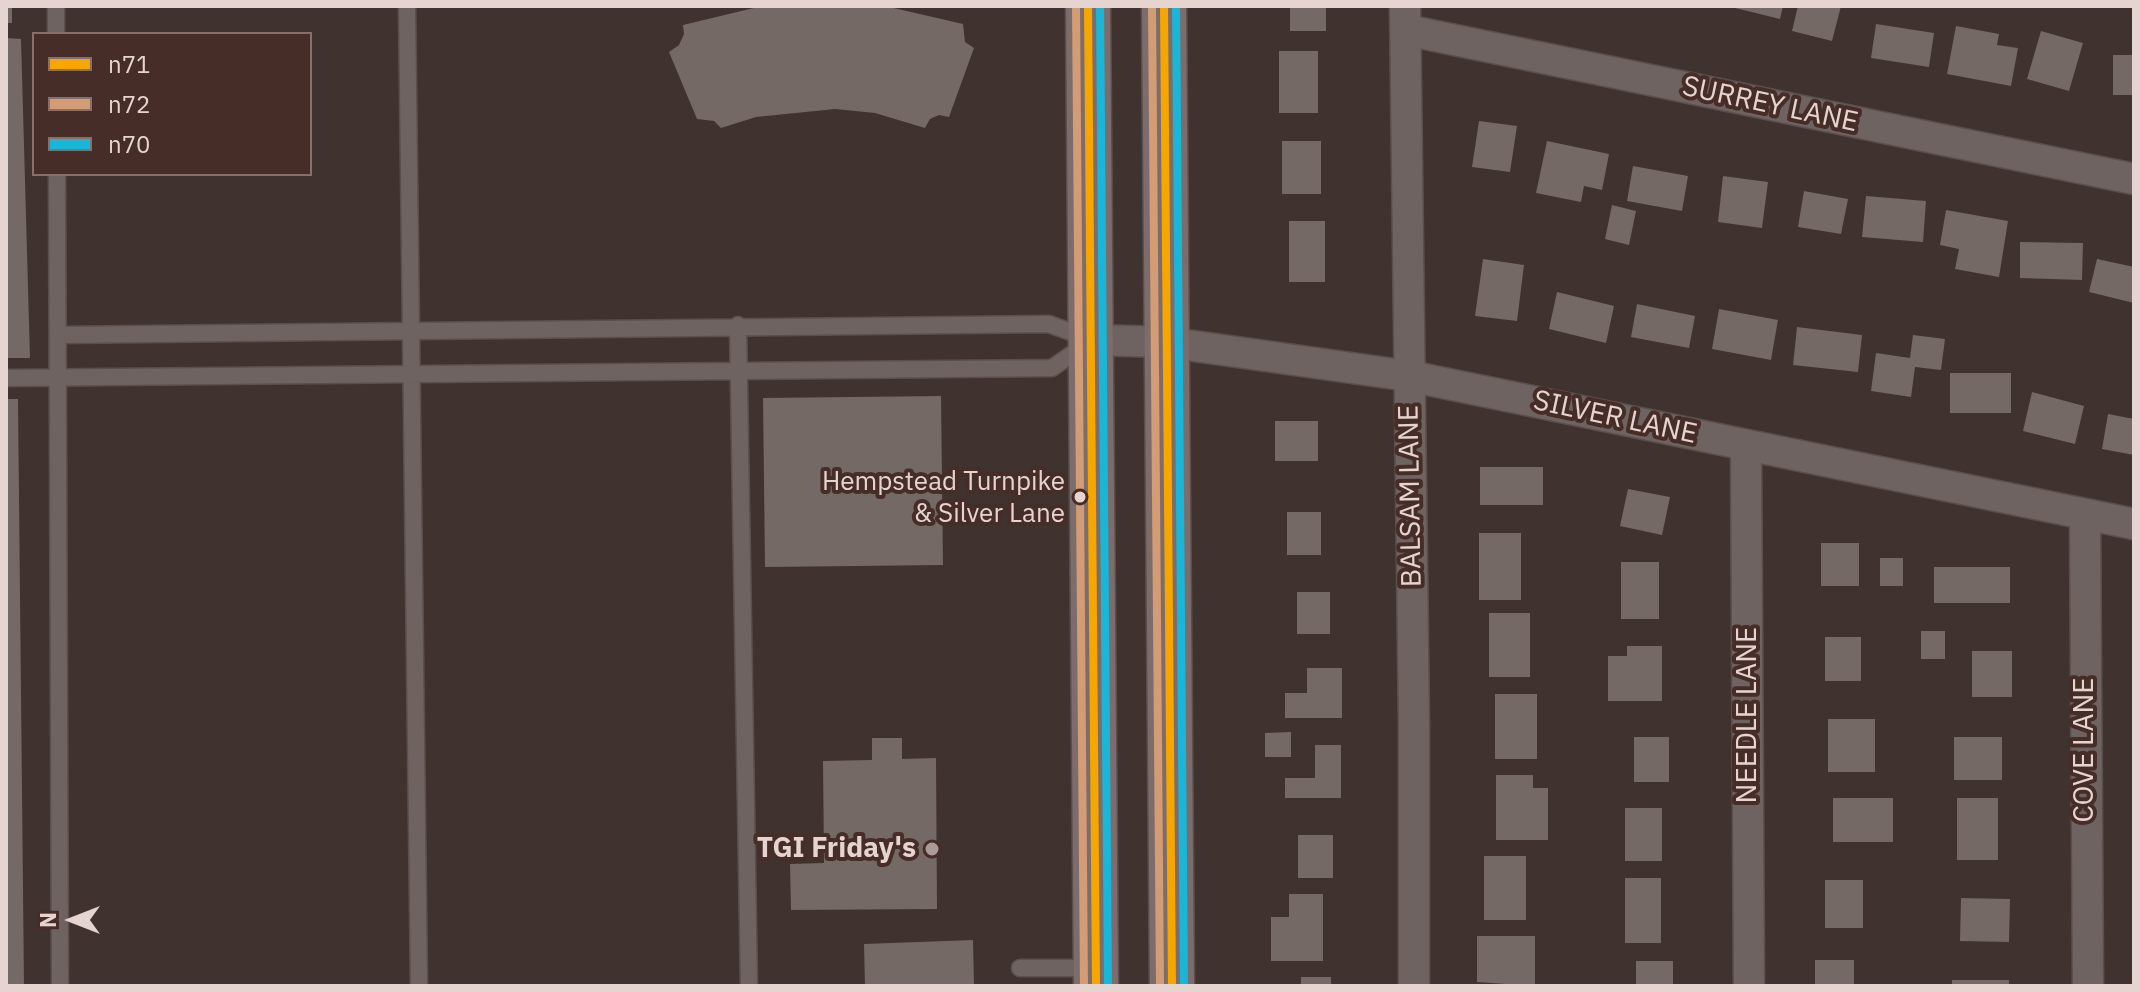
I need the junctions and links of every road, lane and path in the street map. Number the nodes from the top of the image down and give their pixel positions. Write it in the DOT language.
graph roads {
  1 [pos="56,6"];
  2 [pos="407,6"];
  3 [pos="1088,6"];
  4 [pos="1150,6"];
  5 [pos="1164,6"];
  6 [pos="1406,18"];
  7 [pos="56,32"];
  8 [pos="1164,66"];
  9 [pos="57,176"];
  10 [pos="2134,179"];
  11 [pos="738,325"];
  12 [pos="411,330"];
  13 [pos="58,335"];
  14 [pos="1093,340"];
  15 [pos="1165,342"];
  16 [pos="739,370"];
  17 [pos="410,375"];
  18 [pos="1409,376"];
  19 [pos="6,378"];
  20 [pos="58,378"];
  21 [pos="1746,445"];
  22 [pos="2085,515"];
  23 [pos="2134,524"];
  24 [pos="1020,968"];
  25 [pos="1096,977"];
  26 [pos="60,986"];
  27 [pos="419,986"];
  28 [pos="749,986"];
  29 [pos="1172,986"];
  30 [pos="1414,986"];
  31 [pos="1749,986"];
  32 [pos="2088,986"];
  1 -- 7 [label="lane"];
  2 -- 12 [label="lane"];
  3 -- 14 [label="main road"];
  4 -- 8 [label="main road"];
  5 -- 8 [label="main road"];
  6 -- 10 [label="street, SURREY LANE"];
  6 -- 18 [label="street, BALSAM LANE"];
  8 -- 15 [label="main road"];
  9 -- 13 [label="lane"];
  11 -- 12 [label="lane"];
  11 -- 14 [label="lane"];
  11 -- 16 [label="lane"];
  12 -- 13 [label="lane"];
  12 -- 17 [label="lane"];
  13 -- 20 [label="lane"];
  14 -- 15 [label="street, SILVER LANE"];
  14 -- 16 [label="lane"];
  14 -- 25 [label="main road"];
  15 -- 18 [label="street, SILVER LANE"];
  15 -- 29 [label="main road"];
  16 -- 17 [label="lane"];
  16 -- 28 [label="lane"];
  17 -- 20 [label="lane"];
  17 -- 27 [label="lane"];
  18 -- 21 [label="street, SILVER LANE"];
  18 -- 30 [label="street, BALSAM LANE"];
  19 -- 20 [label="lane"];
  20 -- 26 [label="lane"];
  21 -- 22 [label="street, SILVER LANE"];
  21 -- 31 [label="street, NEEDLE LANE"];
  22 -- 23 [label="street, SILVER LANE"];
  22 -- 32 [label="street, COVE LANE"];
  24 -- 25 [label="lane"];
}
